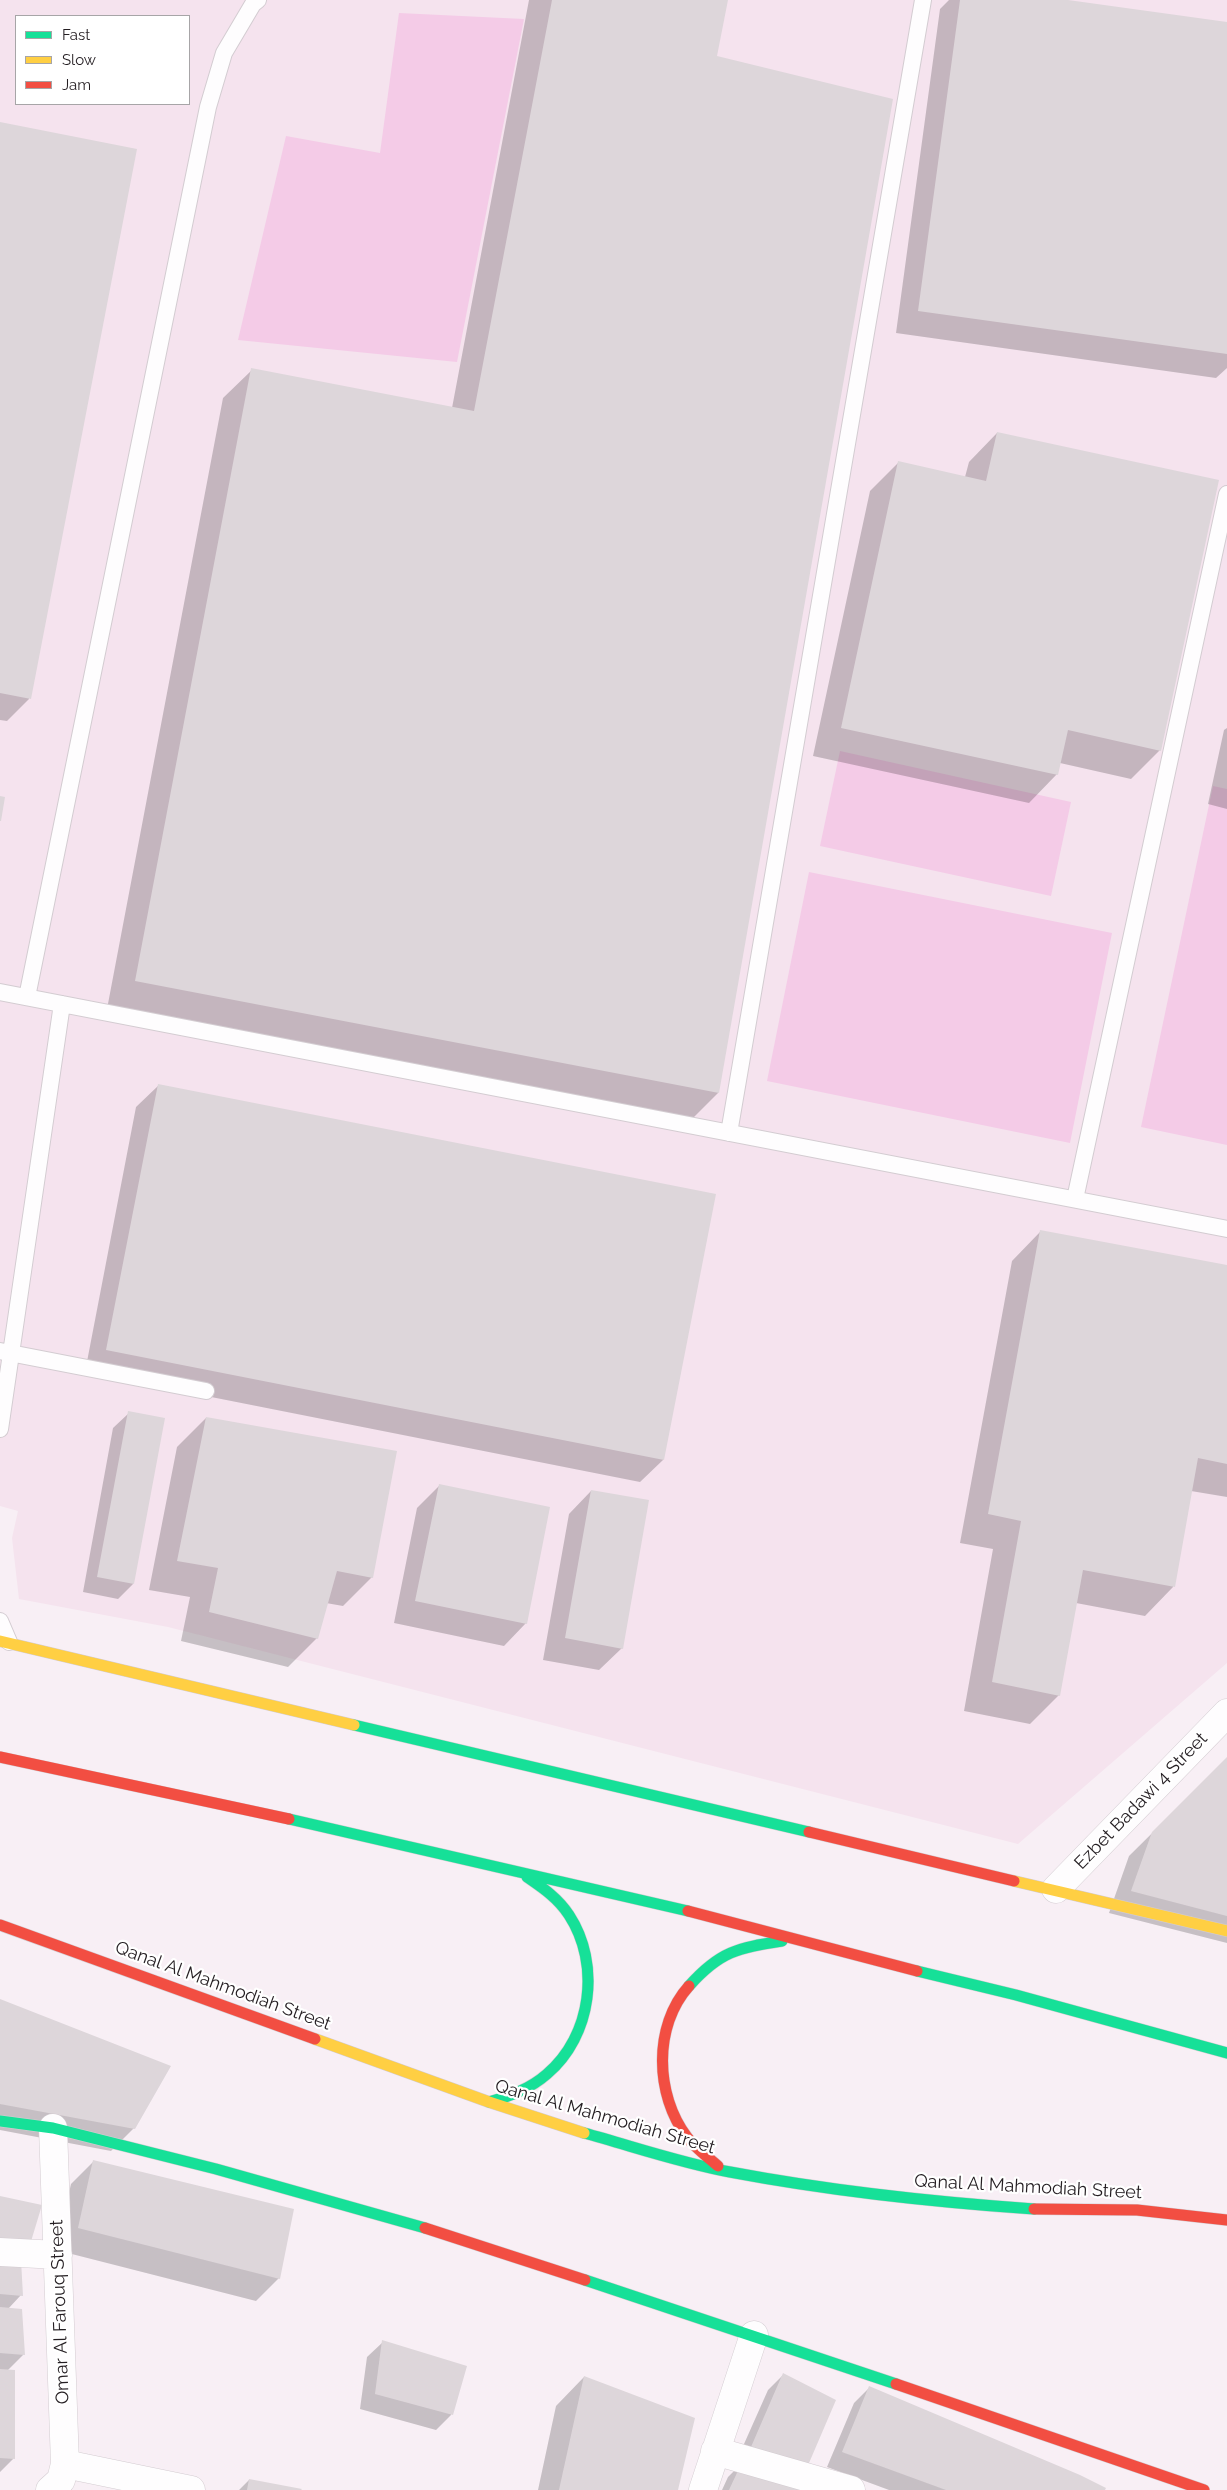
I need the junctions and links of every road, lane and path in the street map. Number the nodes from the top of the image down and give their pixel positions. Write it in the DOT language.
graph roads {
  1 [pos="258,0"];
  2 [pos="923,0"];
  3 [pos="1227,494"];
  4 [pos="0,992"];
  5 [pos="27,997"];
  6 [pos="62,1004"];
  7 [pos="729,1133"];
  8 [pos="1075,1199"];
  9 [pos="1227,1229"];
  10 [pos="6,1352"];
  11 [pos="206,1391"];
  12 [pos="0,1429"];
  13 [pos="0,1621"];
  14 [pos="4,1642"];
  15 [pos="1227,1713"];
  16 [pos="0,1757"];
  17 [pos="511,1869"];
  18 [pos="1056,1890"];
  19 [pos="0,1925"];
  20 [pos="1227,1931"];
  21 [pos="796,1941"];
  22 [pos="1227,2053"];
  23 [pos="489,2102"];
  24 [pos="0,2121"];
  25 [pos="53,2128"];
  26 [pos="728,2172"];
  27 [pos="1227,2220"];
  28 [pos="0,2252"];
  29 [pos="58,2255"];
  30 [pos="754,2335"];
  31 [pos="716,2451"];
  32 [pos="65,2464"];
  33 [pos="50,2490"];
  34 [pos="191,2490"];
  35 [pos="703,2490"];
  36 [pos="852,2490"];
  37 [pos="1204,2490"];
  1 -- 5 [label="lane"];
  2 -- 7 [label="lane"];
  3 -- 8 [label="lane"];
  4 -- 5 [label="lane"];
  5 -- 6 [label="lane"];
  6 -- 7 [label="lane"];
  6 -- 10 [label="lane"];
  7 -- 8 [label="lane"];
  8 -- 9 [label="lane"];
  10 -- 11 [label="lane"];
  10 -- 12 [label="lane"];
  13 -- 14 [label="lane"];
  14 -- 18 [label="main road"];
  15 -- 18 [label="street, Ezbet Badawi 4 Street"];
  16 -- 17 [label="main road"];
  17 -- 21 [label="main road"];
  17 -- 23 [label="main road"];
  18 -- 20 [label="main road"];
  19 -- 23 [label="main road, Qanal Al Mahmodiah Street"];
  21 -- 22 [label="main road"];
  21 -- 26 [label="main road"];
  23 -- 26 [label="main road, Qanal Al Mahmodiah Street"];
  24 -- 25 [label="main road"];
  25 -- 29 [label="street, Omar Al Farouq Street"];
  25 -- 30 [label="main road"];
  26 -- 27 [label="main road, Qanal Al Mahmodiah Street"];
  28 -- 29 [label="street"];
  29 -- 32 [label="street, Omar Al Farouq Street"];
  30 -- 31 [label="street"];
  30 -- 37 [label="main road"];
  31 -- 35 [label="street"];
  31 -- 36 [label="street"];
  32 -- 33 [label="street, Omar Al Farouq Street"];
  32 -- 34 [label="street"];
}
